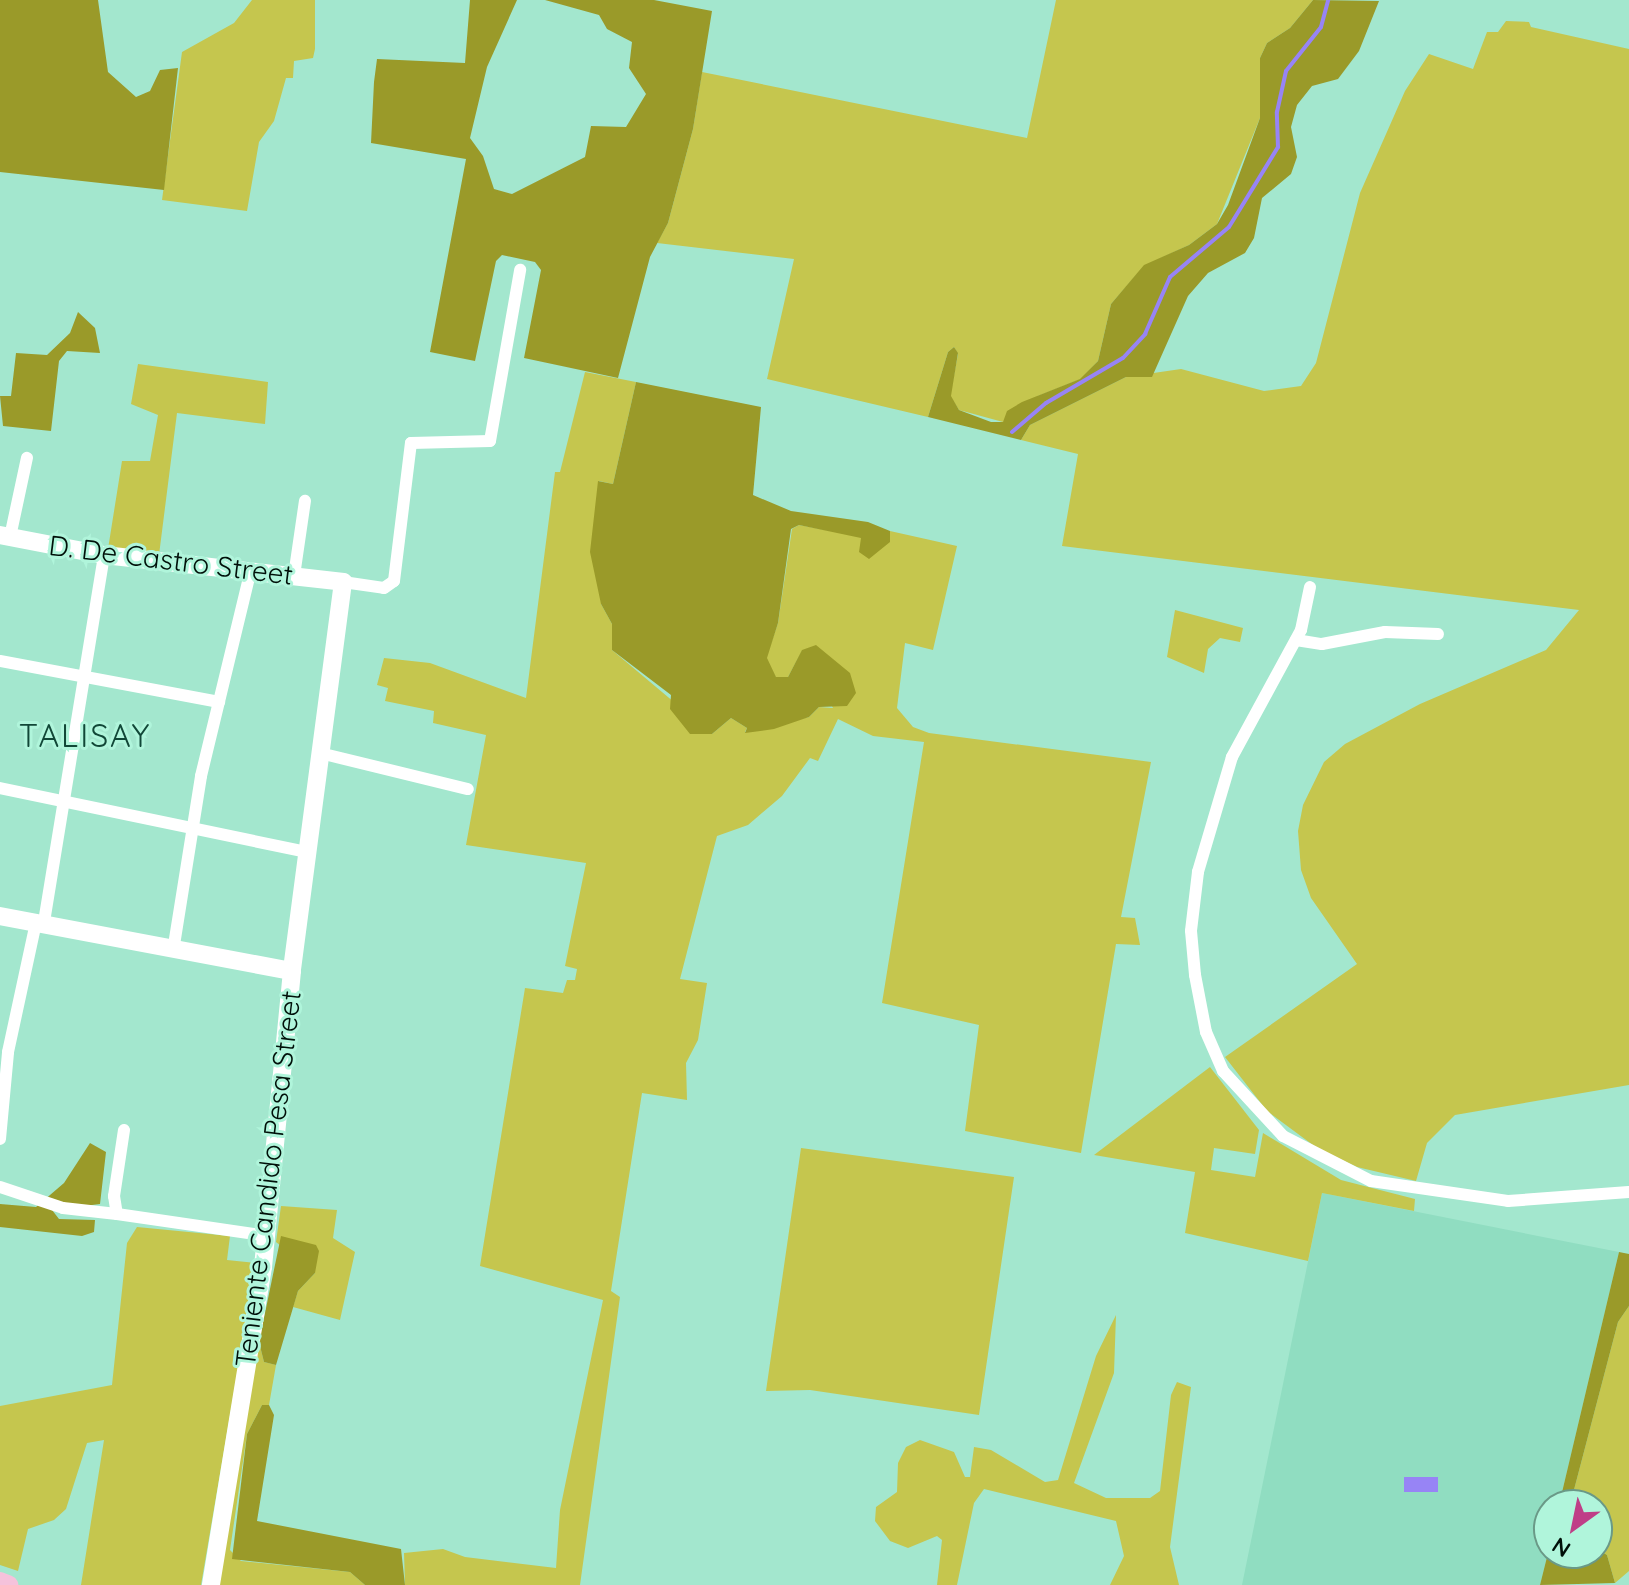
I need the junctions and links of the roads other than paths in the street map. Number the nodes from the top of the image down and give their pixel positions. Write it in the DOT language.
graph roads {
  1 [pos="520,270"];
  2 [pos="27,458"];
  3 [pos="305,501"];
  4 [pos="5,536"];
  5 [pos="104,555"];
  6 [pos="250,574"];
  7 [pos="294,576"];
  8 [pos="343,582"];
  9 [pos="1310,587"];
  10 [pos="1438,634"];
  11 [pos="1296,640"];
  12 [pos="0,661"];
  13 [pos="86,676"];
  14 [pos="219,702"];
  15 [pos="324,754"];
  16 [pos="0,788"];
  17 [pos="468,789"];
  18 [pos="63,801"];
  19 [pos="194,829"];
  20 [pos="307,852"];
  21 [pos="0,916"];
  22 [pos="40,922"];
  23 [pos="174,945"];
  24 [pos="292,971"];
  25 [pos="124,1130"];
  26 [pos="0,1139"];
  27 [pos="0,1187"];
  28 [pos="1629,1192"];
  29 [pos="117,1214"];
  30 [pos="267,1236"];
  31 [pos="0,1582"];
  32 [pos="8,1585"];
  33 [pos="211,1585"];
  1 -- 8 [label="street"];
  2 -- 4 [label="street"];
  3 -- 7 [label="street"];
  4 -- 5 [label="street, D. De Castro Street"];
  5 -- 6 [label="street, D. De Castro Street"];
  5 -- 13 [label="street"];
  6 -- 7 [label="street, D. De Castro Street"];
  6 -- 14 [label="street"];
  7 -- 8 [label="street, D. De Castro Street"];
  8 -- 15 [label="street"];
  9 -- 11 [label="street"];
  10 -- 11 [label="street"];
  11 -- 28 [label="street"];
  12 -- 13 [label="street"];
  13 -- 14 [label="street"];
  13 -- 18 [label="street"];
  14 -- 19 [label="street"];
  15 -- 17 [label="street"];
  15 -- 20 [label="street"];
  16 -- 18 [label="street"];
  18 -- 19 [label="street"];
  18 -- 22 [label="street"];
  19 -- 20 [label="street"];
  19 -- 23 [label="street"];
  20 -- 24 [label="street"];
  21 -- 22 [label="street, Teniente Candido Pesa Street"];
  22 -- 23 [label="street, Teniente Candido Pesa Street"];
  22 -- 26 [label="street"];
  23 -- 24 [label="street, Teniente Candido Pesa Street"];
  24 -- 30 [label="street, Teniente Candido Pesa Street"];
  25 -- 29 [label="street"];
  27 -- 29 [label="street"];
  29 -- 30 [label="street"];
  30 -- 33 [label="street, Teniente Candido Pesa Street"];
  31 -- 32 [label="main road"];
}
